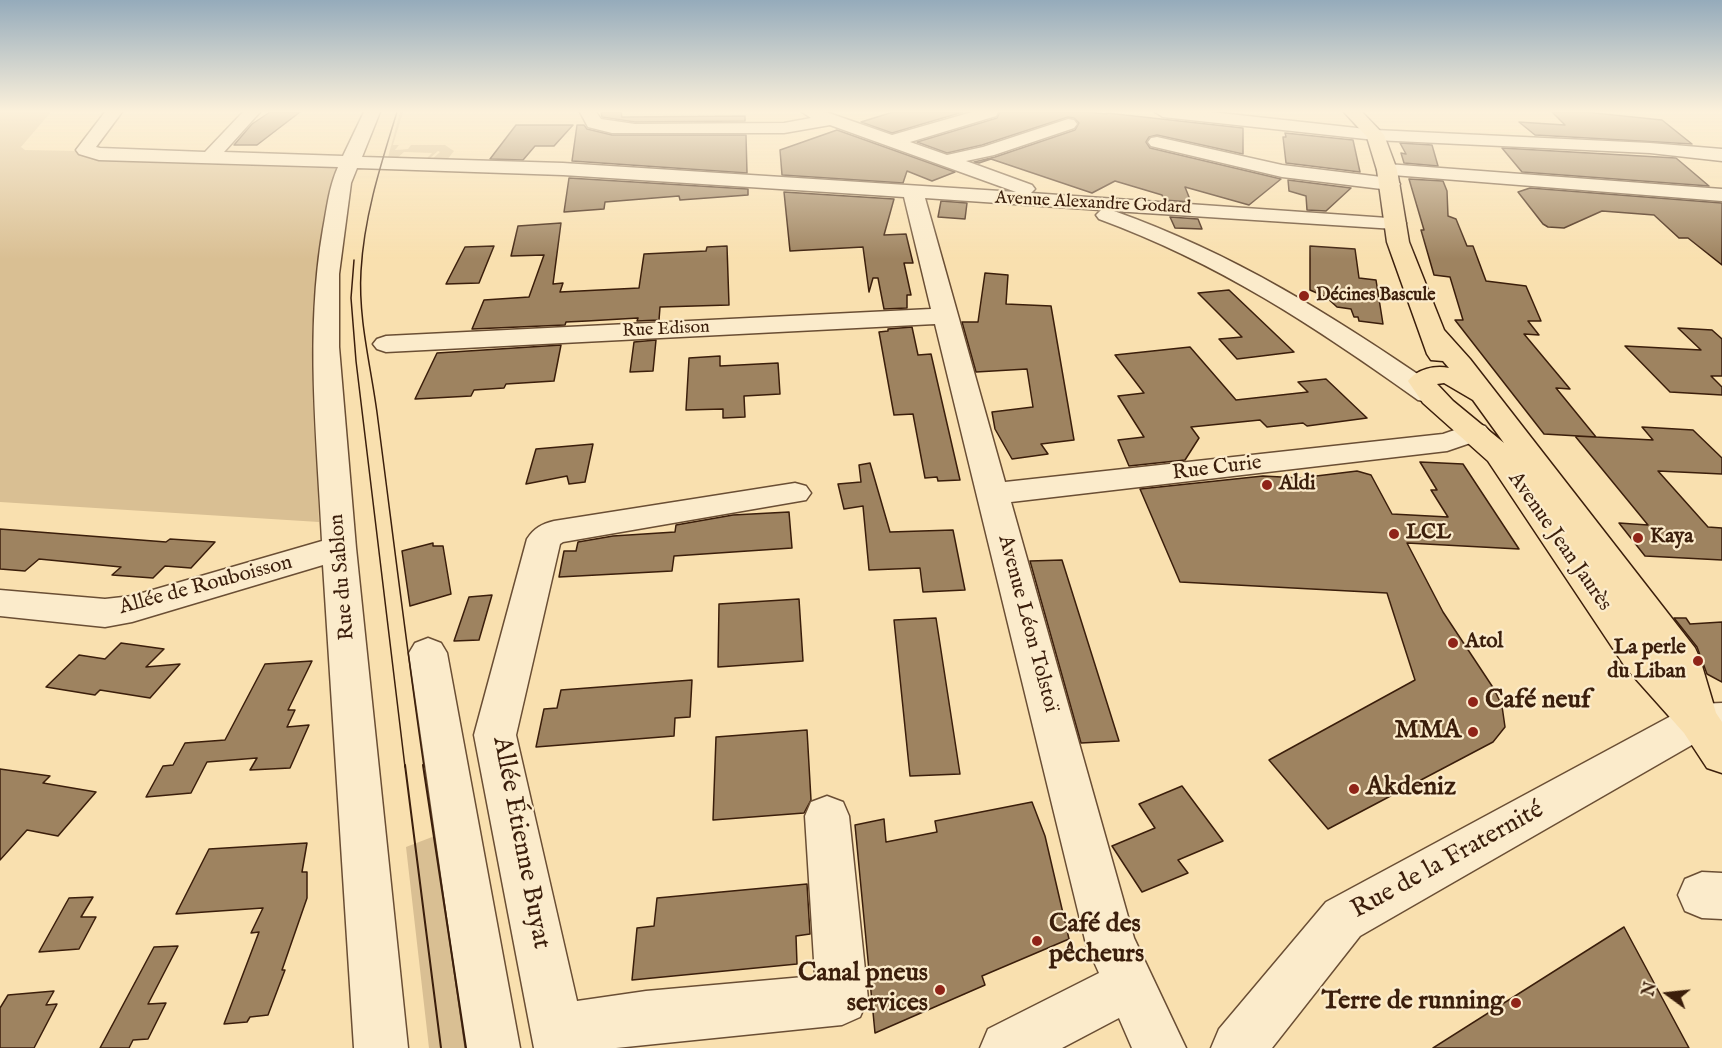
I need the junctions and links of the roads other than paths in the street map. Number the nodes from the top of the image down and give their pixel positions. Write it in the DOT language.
graph roads {
  1 [pos="290,161"];
  2 [pos="951,161"];
  3 [pos="1238,161"];
  4 [pos="1313,161"];
  5 [pos="1384,161"];
  6 [pos="349,163"];
  7 [pos="1389,177"];
  8 [pos="914,193"];
  9 [pos="1722,195"];
  10 [pos="1064,201"];
  11 [pos="1395,223"];
  12 [pos="1225,265"];
  13 [pos="1199,273"];
  14 [pos="946,316"];
  15 [pos="1328,324"];
  16 [pos="1299,329"];
  17 [pos="1434,335"];
  18 [pos="386,344"];
  19 [pos="1431,385"];
  20 [pos="1479,393"];
  21 [pos="1475,432"];
  22 [pos="795,493"];
  23 [pos="993,494"];
  24 [pos="339,548"];
  25 [pos="0,603"];
  26 [pos="428,653"];
  27 [pos="1710,720"];
  28 [pos="1722,755"];
  29 [pos="827,816"];
  30 [pos="1129,985"];
  31 [pos="559,1040"];
  32 [pos="381,1048"];
  33 [pos="493,1048"];
  34 [pos="1007,1048"];
  35 [pos="1159,1048"];
  36 [pos="1238,1048"];
  1 -- 6 [label="street, Avenue Alexandre Godard"];
  2 -- 10 [label="street"];
  3 -- 7 [label="street"];
  4 -- 7 [label="street"];
  5 -- 7 [label="main road, Avenue Jean Jaurès"];
  6 -- 8 [label="street, Avenue Alexandre Godard"];
  6 -- 24 [label="street, Rue du Sablon"];
  7 -- 9 [label="street"];
  7 -- 11 [label="main road, Avenue Jean Jaurès"];
  8 -- 10 [label="street, Avenue Alexandre Godard"];
  8 -- 14 [label="street, Avenue Léon Tolstoï"];
  10 -- 11 [label="street, Avenue Alexandre Godard"];
  10 -- 12 [label="street"];
  11 -- 17 [label="main road, Avenue Jean Jaurès"];
  12 -- 13 [label="street"];
  12 -- 15 [label="street"];
  14 -- 18 [label="street, Rue Edison"];
  14 -- 23 [label="street, Avenue Léon Tolstoï"];
  15 -- 16 [label="street"];
  15 -- 19 [label="street"];
  17 -- 19 [label="main road, Avenue Jean Jaurès"];
  17 -- 20 [label="main road, Avenue Jean Jaurès"];
  19 -- 20 [label="main road, Avenue Jean Jaurès"];
  19 -- 21 [label="main road, Avenue Jean Jaurès"];
  20 -- 27 [label="main road, Avenue Jean Jaurès"];
  21 -- 23 [label="street, Rue Curie"];
  21 -- 27 [label="main road, Avenue Jean Jaurès"];
  22 -- 31 [label="street, Allée Étienne Buyat"];
  23 -- 30 [label="street, Avenue Léon Tolstoï"];
  24 -- 25 [label="street, Allée de Rouboisson"];
  24 -- 32 [label="street, Rue du Sablon"];
  26 -- 33 [label="street"];
  27 -- 28 [label="main road, Avenue Jean Jaurès"];
  27 -- 36 [label="street, Rue de la Fraternité"];
  29 -- 31 [label="street"];
  30 -- 34 [label="street"];
  30 -- 35 [label="street, Avenue Léon Tolstoï"];
}
